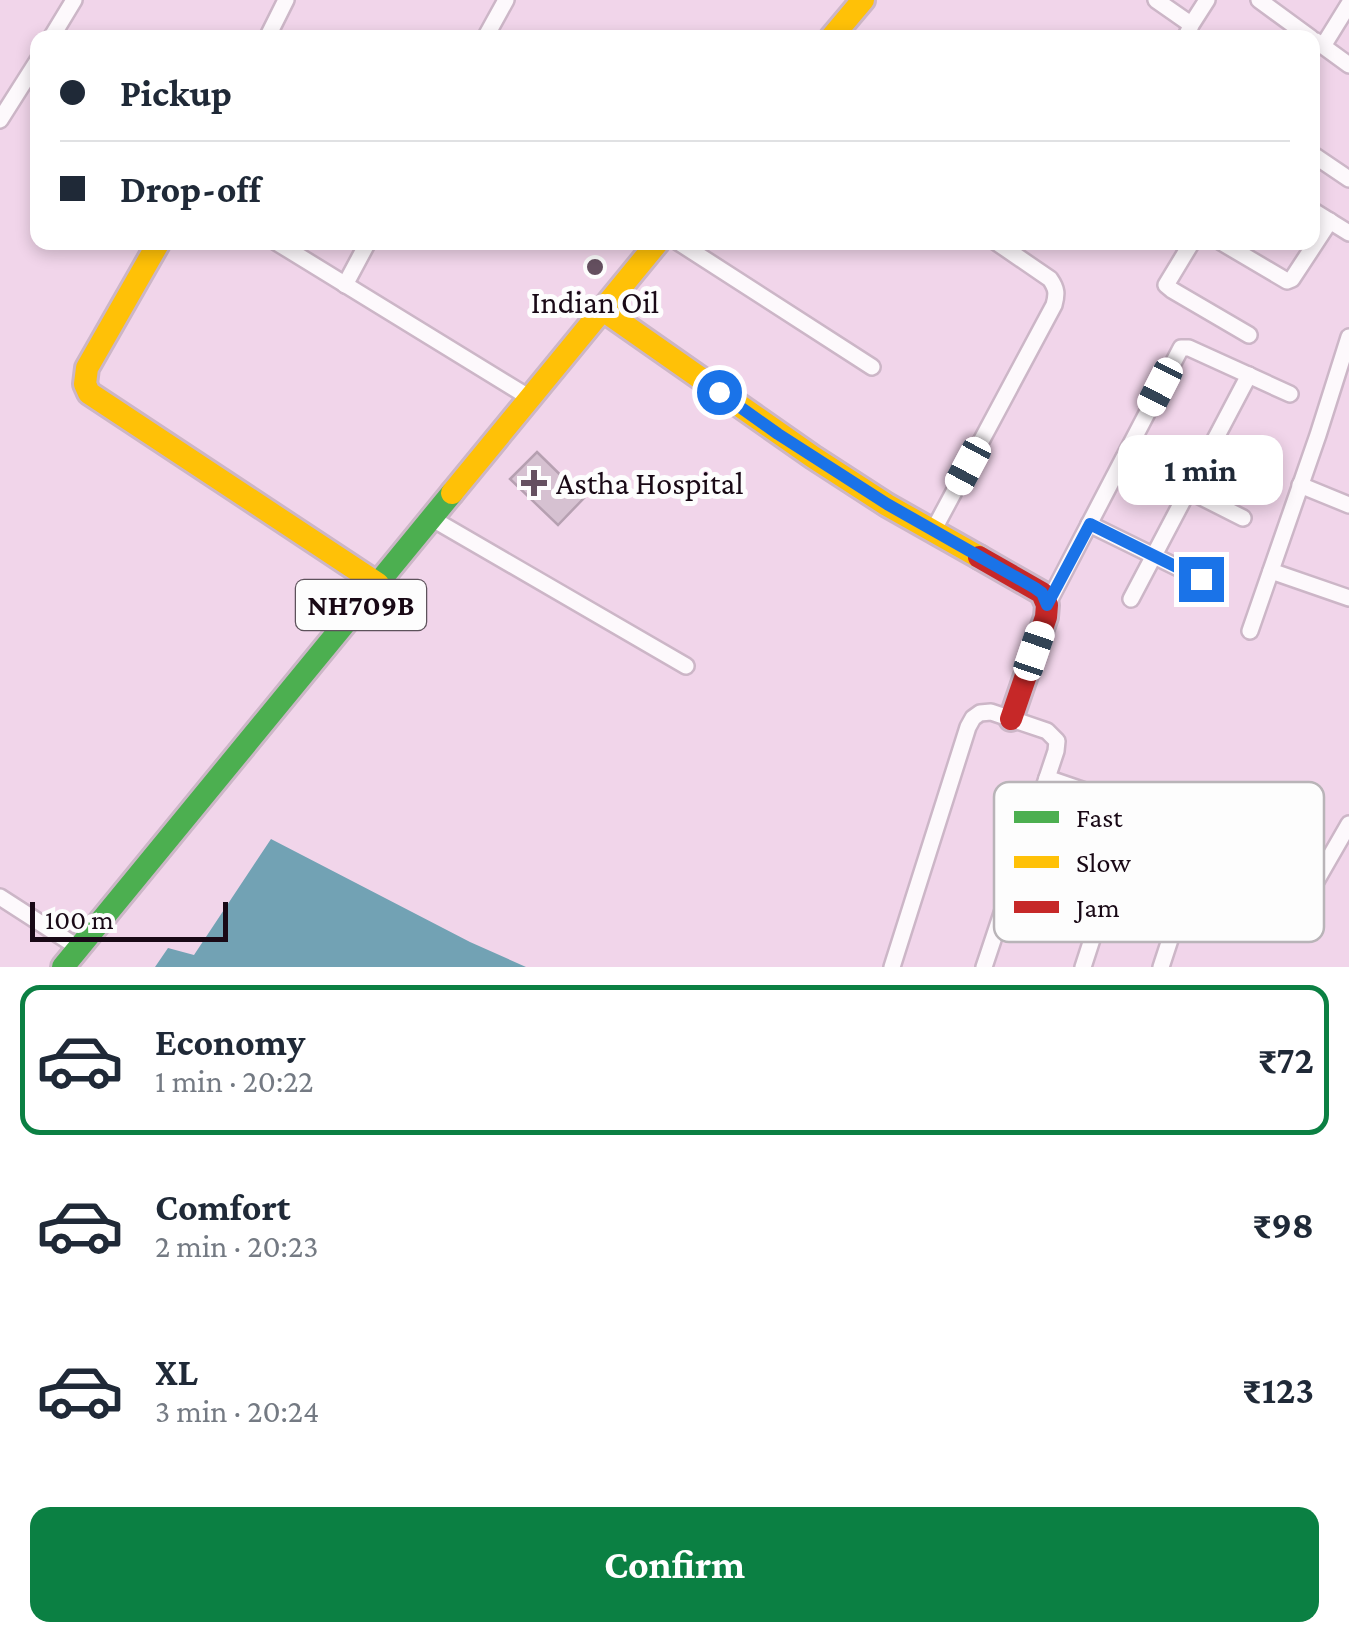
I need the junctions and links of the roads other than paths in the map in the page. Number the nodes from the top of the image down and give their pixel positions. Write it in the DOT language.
graph roads {
  1 [pos="74,0"];
  2 [pos="286,0"];
  3 [pos="506,0"];
  4 [pos="864,0"];
  5 [pos="1156,0"];
  6 [pos="1207,0"];
  7 [pos="1259,0"];
  8 [pos="1349,4"];
  9 [pos="56,30"];
  10 [pos="270,30"];
  11 [pos="489,30"];
  12 [pos="837,30"];
  13 [pos="1187,30"];
  14 [pos="1189,30"];
  15 [pos="1302,30"];
  16 [pos="1320,36"];
  17 [pos="1320,43"];
  18 [pos="1349,64"];
  19 [pos="30,73"];
  20 [pos="0,120"];
  21 [pos="1320,159"];
  22 [pos="1349,179"];
  23 [pos="1320,215"];
  24 [pos="1330,221"];
  25 [pos="1349,233"];
  26 [pos="1320,236"];
  27 [pos="153,250"];
  28 [pos="289,250"];
  29 [pos="363,250"];
  30 [pos="652,250"];
  31 [pos="690,250"];
  32 [pos="1008,250"];
  33 [pos="1187,250"];
  34 [pos="1234,250"];
  35 [pos="1311,250"];
  36 [pos="344,284"];
  37 [pos="603,310"];
  38 [pos="1248,334"];
  39 [pos="1349,337"];
  40 [pos="872,367"];
  41 [pos="1249,375"];
  42 [pos="1290,394"];
  43 [pos="530,398"];
  44 [pos="1124,458"];
  45 [pos="1300,485"];
  46 [pos="1188,492"];
  47 [pos="1349,505"];
  48 [pos="432,518"];
  49 [pos="1243,518"];
  50 [pos="1090,524"];
  51 [pos="933,531"];
  52 [pos="1154,556"];
  53 [pos="1270,571"];
  54 [pos="1201,579"];
  55 [pos="378,584"];
  56 [pos="1349,598"];
  57 [pos="1131,599"];
  58 [pos="1047,605"];
  59 [pos="1250,631"];
  60 [pos="686,666"];
  61 [pos="1011,719"];
  62 [pos="1046,778"];
  63 [pos="1045,782"];
  64 [pos="1058,782"];
  65 [pos="1349,824"];
  66 [pos="1324,867"];
  67 [pos="0,897"];
  68 [pos="994,937"];
  69 [pos="1092,942"];
  70 [pos="1169,942"];
  71 [pos="79,948"];
  72 [pos="64,967"];
  73 [pos="892,967"];
  74 [pos="984,967"];
  75 [pos="1084,967"];
  76 [pos="1161,967"];
  1 -- 9 [label="street"];
  2 -- 10 [label="street"];
  3 -- 11 [label="street"];
  4 -- 12 [label="main road"];
  5 -- 13 [label="street"];
  6 -- 14 [label="street"];
  7 -- 15 [label="street"];
  8 -- 16 [label="street"];
  17 -- 18 [label="street"];
  19 -- 20 [label="street"];
  21 -- 22 [label="street"];
  23 -- 24 [label="street"];
  24 -- 25 [label="street"];
  24 -- 26 [label="street"];
  27 -- 55 [label="main road"];
  28 -- 36 [label="street"];
  29 -- 36 [label="street"];
  30 -- 37 [label="main road, NH709B"];
  31 -- 40 [label="street"];
  32 -- 51 [label="street"];
  33 -- 38 [label="street"];
  34 -- 35 [label="street"];
  36 -- 43 [label="street"];
  37 -- 43 [label="main road, NH709B"];
  37 -- 51 [label="main road"];
  39 -- 45 [label="street"];
  41 -- 42 [label="street"];
  41 -- 44 [label="street"];
  41 -- 46 [label="street"];
  43 -- 48 [label="main road, NH709B"];
  44 -- 46 [label="street"];
  44 -- 50 [label="street"];
  45 -- 47 [label="street"];
  45 -- 53 [label="street"];
  46 -- 49 [label="street"];
  46 -- 52 [label="street"];
  48 -- 55 [label="main road, NH709B"];
  48 -- 60 [label="street"];
  50 -- 52 [label="street"];
  50 -- 58 [label="street"];
  51 -- 58 [label="main road"];
  52 -- 54 [label="street"];
  52 -- 57 [label="street"];
  53 -- 56 [label="street"];
  53 -- 59 [label="street"];
  55 -- 71 [label="main road, NH709B"];
  58 -- 61 [label="main road"];
  61 -- 62 [label="street"];
  61 -- 73 [label="street"];
  62 -- 63 [label="street"];
  62 -- 64 [label="street"];
  65 -- 66 [label="street"];
  67 -- 71 [label="street"];
  68 -- 74 [label="street"];
  69 -- 75 [label="street"];
  70 -- 76 [label="street"];
  71 -- 72 [label="main road, NH709B"];
}
